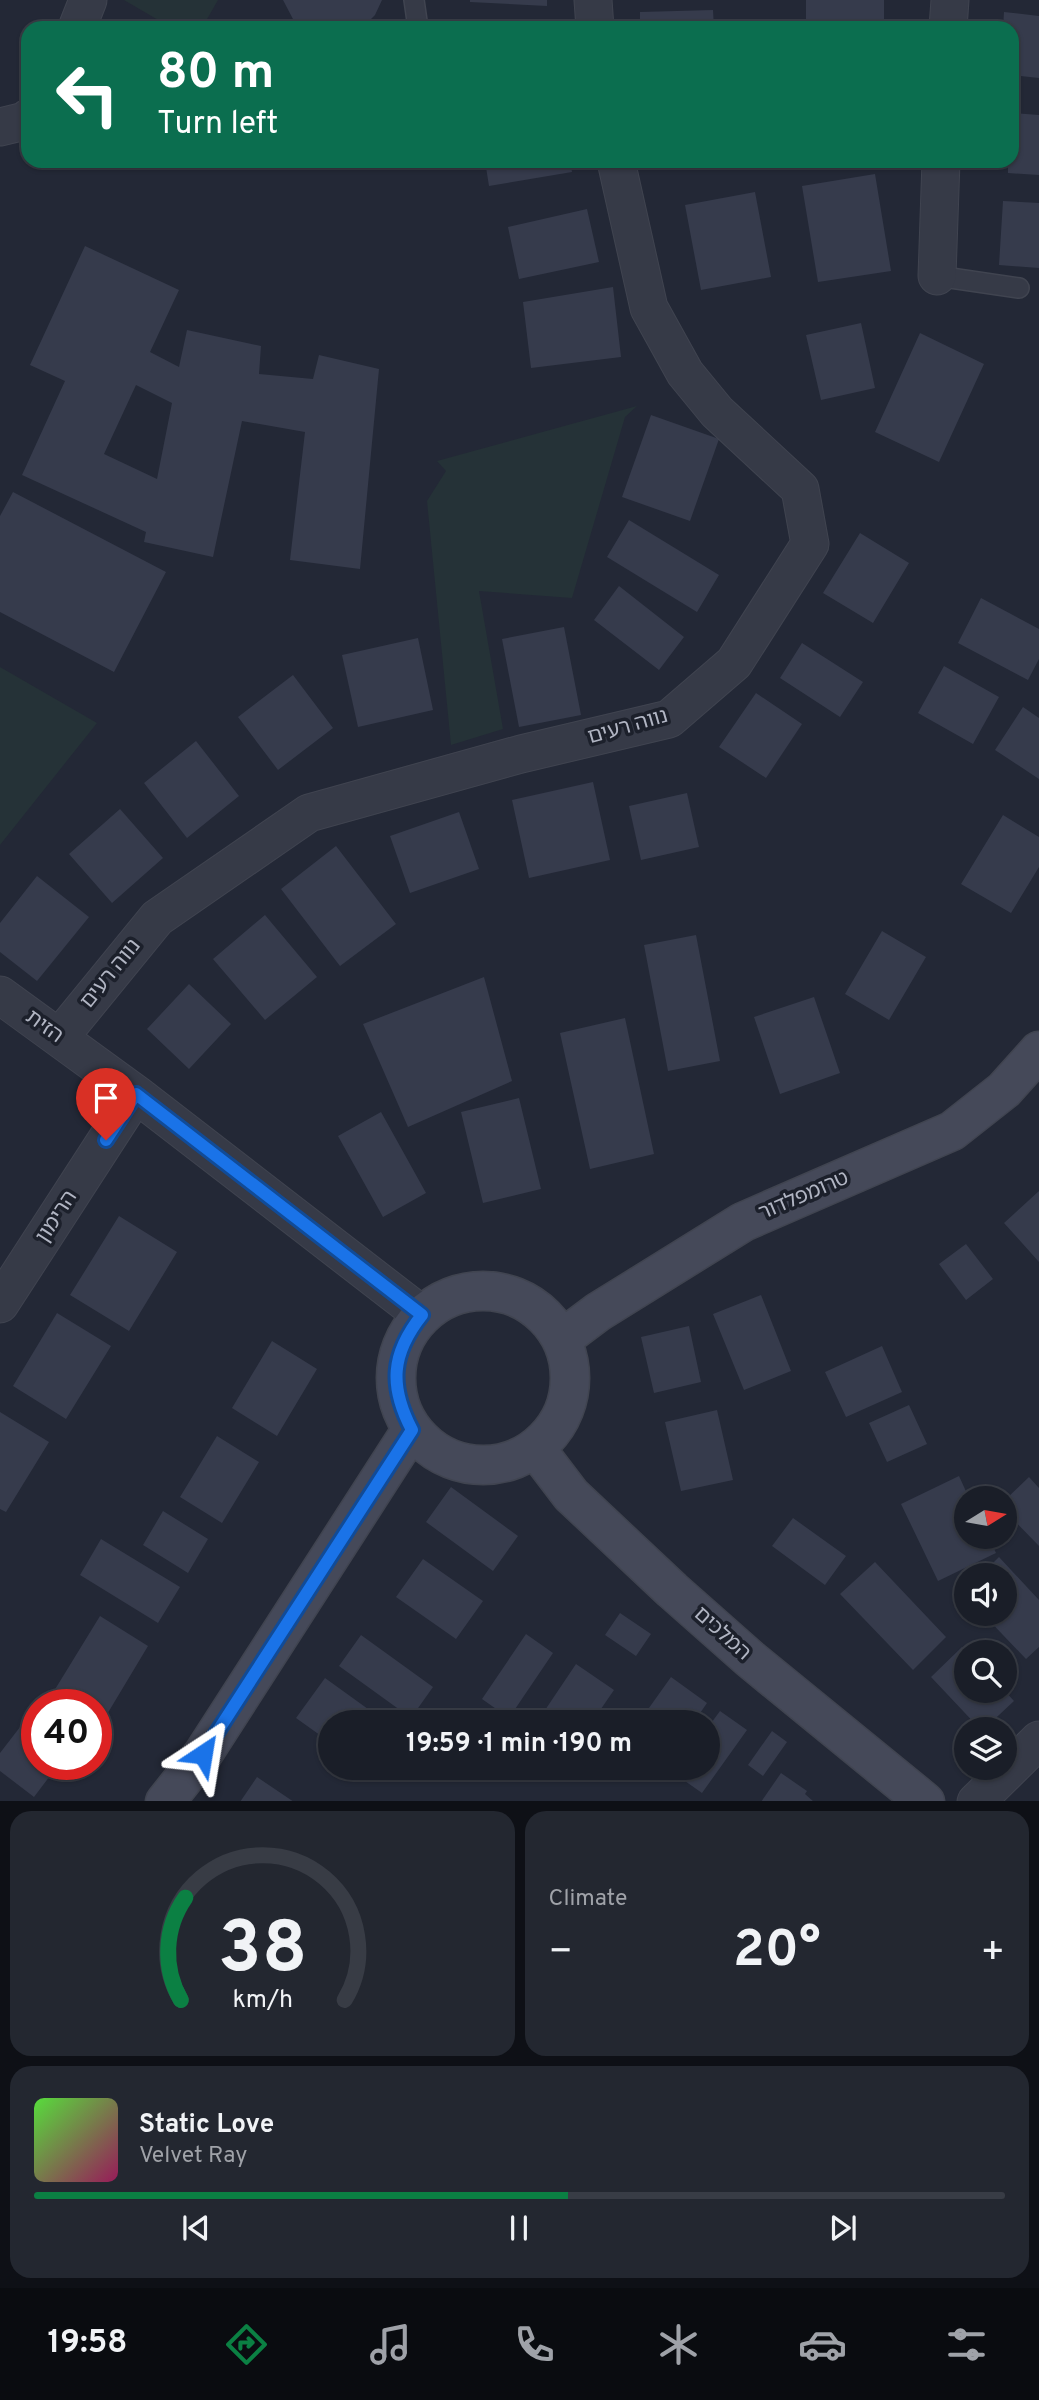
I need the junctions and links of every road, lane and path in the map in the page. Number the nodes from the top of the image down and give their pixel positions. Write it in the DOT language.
graph roads {
  1 [pos="88,0"];
  2 [pos="414,0"];
  3 [pos="593,0"];
  4 [pos="950,0"];
  5 [pos="80,21"];
  6 [pos="417,21"];
  7 [pos="594,21"];
  8 [pos="948,21"];
  9 [pos="21,122"];
  10 [pos="0,127"];
  11 [pos="618,168"];
  12 [pos="941,168"];
  13 [pos="937,276"];
  14 [pos="1019,288"];
  15 [pos="0,995"];
  16 [pos="59,1038"];
  17 [pos="1039,1051"];
  18 [pos="136,1094"];
  19 [pos="0,1304"];
  20 [pos="422,1315"];
  21 [pos="562,1339"];
  22 [pos="412,1430"];
  23 [pos="536,1449"];
  24 [pos="1039,1740"];
  25 [pos="166,1801"];
  26 [pos="925,1801"];
  27 [pos="976,1801"];
  1 -- 5 [label="street"];
  2 -- 6 [label="lane"];
  3 -- 7 [label="street"];
  4 -- 8 [label="street"];
  9 -- 10 [label="street"];
  11 -- 16 [label="street, נווה רעים"];
  12 -- 13 [label="street"];
  13 -- 14 [label="lane"];
  15 -- 16 [label="street, הזית"];
  16 -- 18 [label="street, הזית"];
  17 -- 21 [label="street, טרומפלדור"];
  18 -- 19 [label="street, הרימון"];
  18 -- 20 [label="street, הזית"];
  20 -- 21 [label="street"];
  20 -- 22 [label="street"];
  21 -- 23 [label="street"];
  22 -- 23 [label="street"];
  22 -- 25 [label="street"];
  23 -- 26 [label="street, המלכים"];
  24 -- 27 [label="street"];
}
